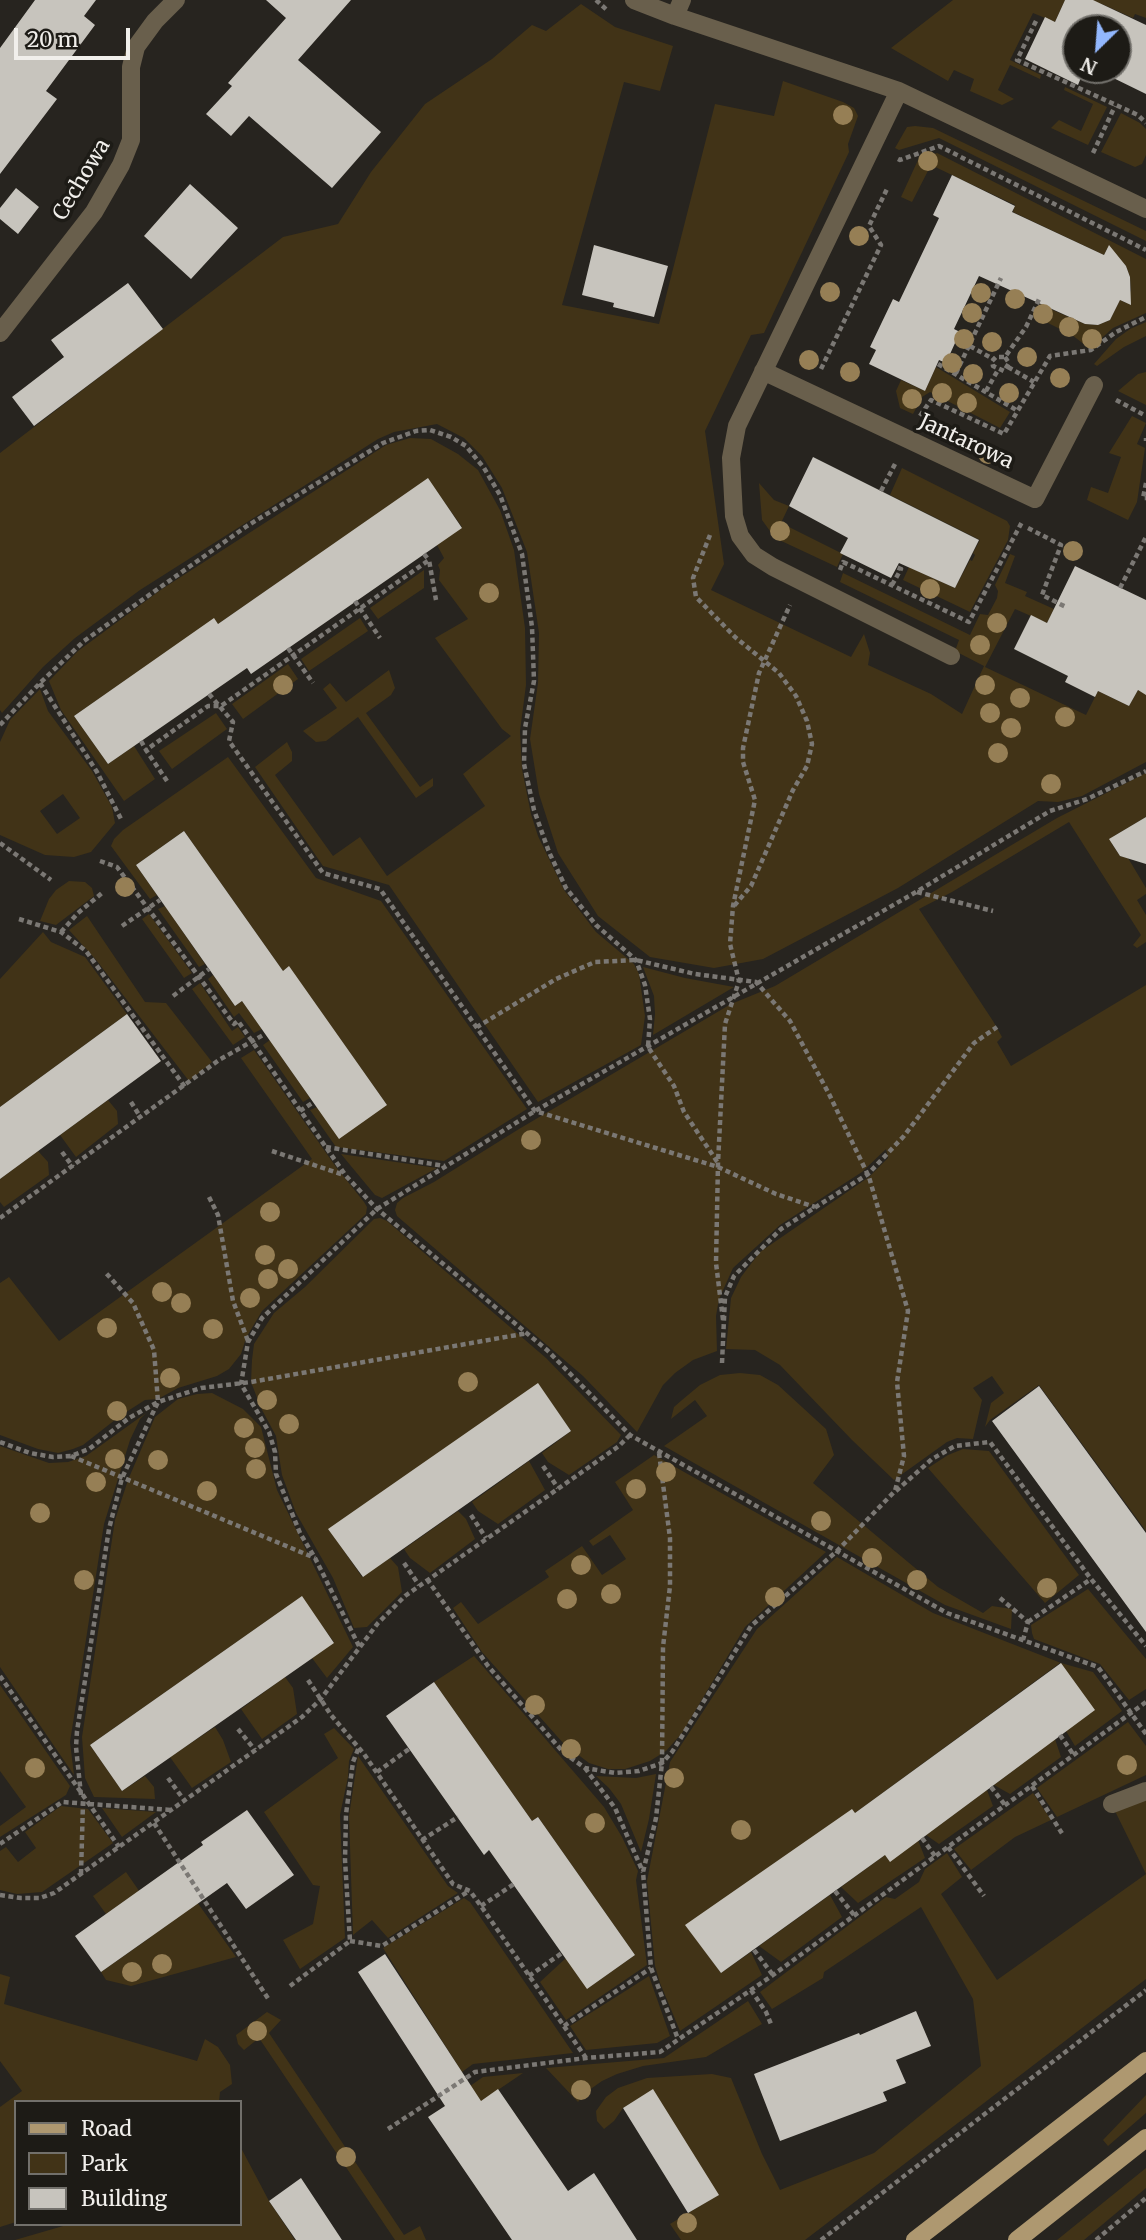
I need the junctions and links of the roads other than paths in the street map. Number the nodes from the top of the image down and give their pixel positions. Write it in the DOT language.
graph roads {
  1 [pos="176,0"];
  2 [pos="634,0"];
  3 [pos="679,8"];
  4 [pos="899,91"];
  5 [pos="1146,209"];
  6 [pos="0,333"];
  7 [pos="763,371"];
  8 [pos="1094,385"];
  9 [pos="951,656"];
  10 [pos="1146,1791"];
  11 [pos="1112,1804"];
  12 [pos="1146,2061"];
  13 [pos="1146,2138"];
  14 [pos="915,2240"];
  15 [pos="1017,2240"];
  1 -- 6 [label="street, Cechowa"];
  2 -- 3 [label="street"];
  3 -- 4 [label="street"];
  4 -- 5 [label="street"];
  4 -- 7 [label="street"];
  7 -- 8 [label="street, Jantarowa"];
  7 -- 9 [label="street"];
  10 -- 11 [label="street"];
  12 -- 14 [label="main road"];
  13 -- 15 [label="main road"];
}
